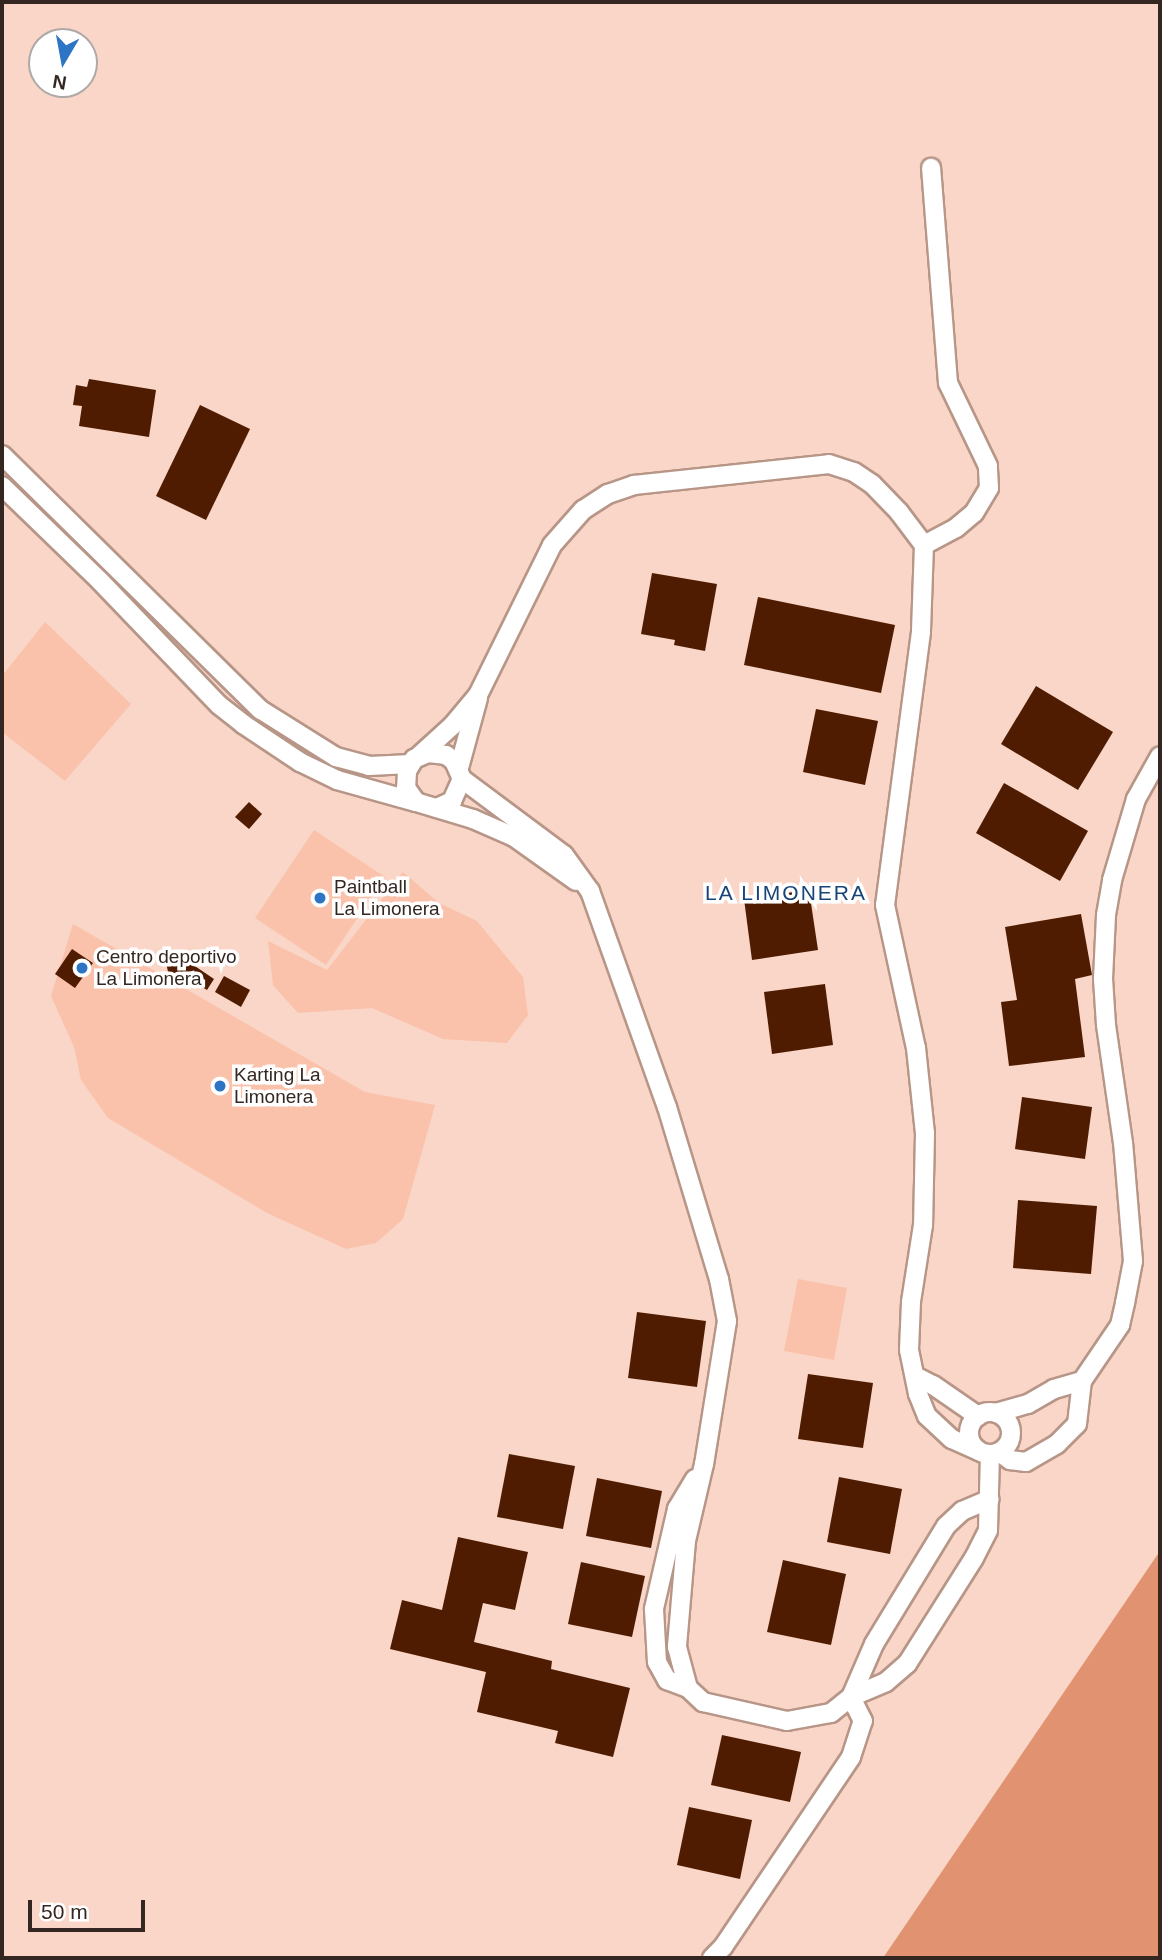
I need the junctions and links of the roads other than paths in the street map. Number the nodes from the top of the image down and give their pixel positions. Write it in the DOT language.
graph roads {
  1 [pos="931,167"];
  2 [pos="2,455"];
  3 [pos="2,486"];
  4 [pos="2,505"];
  5 [pos="41,525"];
  6 [pos="924,545"];
  7 [pos="478,695"];
  8 [pos="1160,756"];
  9 [pos="415,760"];
  10 [pos="461,774"];
  11 [pos="416,802"];
  12 [pos="437,808"];
  13 [pos="590,891"];
  14 [pos="917,1377"];
  15 [pos="1082,1381"];
  16 [pos="987,1415"];
  17 [pos="989,1452"];
  18 [pos="704,1464"];
  19 [pos="990,1499"];
  20 [pos="688,1688"];
  21 [pos="851,1697"];
  22 [pos="712,1958"];
  1 -- 6 [label="street"];
  2 -- 9 [label="street"];
  3 -- 5 [label="street"];
  4 -- 5 [label="street"];
  5 -- 11 [label="street"];
  6 -- 7 [label="street"];
  6 -- 14 [label="street"];
  7 -- 9 [label="street"];
  7 -- 10 [label="street"];
  8 -- 15 [label="street"];
  9 -- 10 [label="street"];
  9 -- 11 [label="street"];
  10 -- 12 [label="street"];
  10 -- 13 [label="street"];
  11 -- 12 [label="street"];
  12 -- 13 [label="street"];
  13 -- 18 [label="street"];
  14 -- 16 [label="street"];
  14 -- 17 [label="street"];
  15 -- 16 [label="street"];
  15 -- 17 [label="street"];
  16 -- 17 [label="street"];
  16 -- 17 [label="street"];
  17 -- 19 [label="street"];
  18 -- 20 [label="street"];
  18 -- 20 [label="street"];
  19 -- 21 [label="street"];
  19 -- 21 [label="street"];
  20 -- 21 [label="street"];
  21 -- 22 [label="street"];
}
